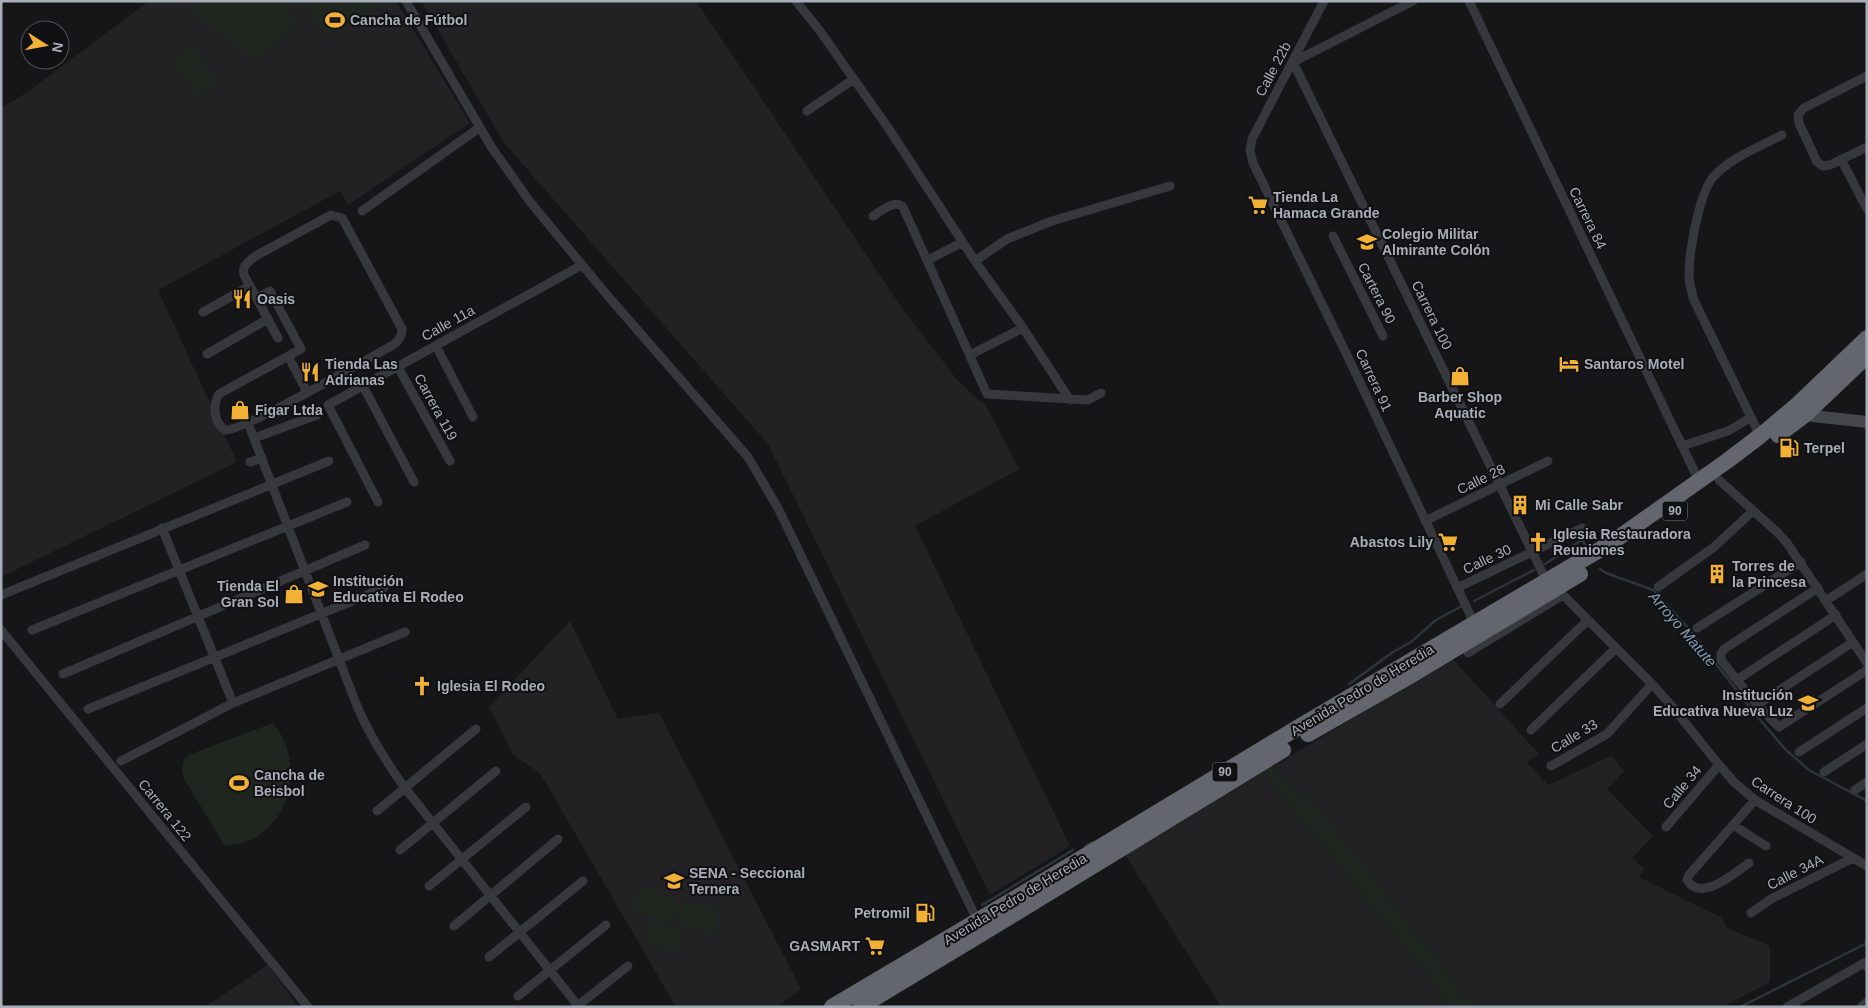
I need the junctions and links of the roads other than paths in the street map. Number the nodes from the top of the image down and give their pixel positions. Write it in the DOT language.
graph roads {
  1 [pos="406,1"];
  2 [pos="796,1"];
  3 [pos="1324,1"];
  4 [pos="1413,1"];
  5 [pos="1469,1"];
  6 [pos="1292,62"];
  7 [pos="1867,76"];
  8 [pos="854,79"];
  9 [pos="806,111"];
  10 [pos="479,128"];
  11 [pos="1782,135"];
  12 [pos="1867,147"];
  13 [pos="1250,150"];
  14 [pos="1841,159"];
  15 [pos="1170,186"];
  16 [pos="1867,209"];
  17 [pos="362,211"];
  18 [pos="873,216"];
  19 [pos="1333,236"];
  20 [pos="963,242"];
  21 [pos="928,260"];
  22 [pos="975,261"];
  23 [pos="582,264"];
  24 [pos="250,286"];
  25 [pos="257,298"];
  26 [pos="203,312"];
  27 [pos="268,319"];
  28 [pos="1023,328"];
  29 [pos="1384,336"];
  30 [pos="278,338"];
  31 [pos="1867,338"];
  32 [pos="436,346"];
  33 [pos="207,354"];
  34 [pos="970,355"];
  35 [pos="288,356"];
  36 [pos="1867,356"];
  37 [pos="398,367"];
  38 [pos="363,386"];
  39 [pos="307,392"];
  40 [pos="1101,392"];
  41 [pos="1070,400"];
  42 [pos="1802,409"];
  43 [pos="317,415"];
  44 [pos="473,417"];
  45 [pos="1750,418"];
  46 [pos="1867,422"];
  47 [pos="248,424"];
  48 [pos="1760,436"];
  49 [pos="254,438"];
  50 [pos="1682,446"];
  51 [pos="262,458"];
  52 [pos="329,461"];
  53 [pos="450,461"];
  54 [pos="1548,461"];
  55 [pos="250,462"];
  56 [pos="1719,480"];
  57 [pos="1698,481"];
  58 [pos="414,482"];
  59 [pos="272,484"];
  60 [pos="1500,484"];
  61 [pos="347,502"];
  62 [pos="378,502"];
  63 [pos="1753,511"];
  64 [pos="1425,521"];
  65 [pos="288,526"];
  66 [pos="162,528"];
  67 [pos="1582,528"];
  68 [pos="365,545"];
  69 [pos="1533,552"];
  70 [pos="1801,562"];
  71 [pos="179,570"];
  72 [pos="305,571"];
  73 [pos="1867,574"];
  74 [pos="1658,587"];
  75 [pos="384,588"];
  76 [pos="1457,588"];
  77 [pos="1555,588"];
  78 [pos="1818,588"];
  79 [pos="1,595"];
  80 [pos="1827,600"];
  81 [pos="321,613"];
  82 [pos="1836,615"];
  83 [pos="198,616"];
  84 [pos="1588,620"];
  85 [pos="1474,623"];
  86 [pos="1697,628"];
  87 [pos="1,630"];
  88 [pos="32,630"];
  89 [pos="405,632"];
  90 [pos="1853,642"];
  91 [pos="1616,648"];
  92 [pos="1468,653"];
  93 [pos="214,657"];
  94 [pos="339,660"];
  95 [pos="1867,663"];
  96 [pos="1867,670"];
  97 [pos="63,674"];
  98 [pos="1738,679"];
  99 [pos="1652,684"];
  100 [pos="233,703"];
  101 [pos="1500,704"];
  102 [pos="1757,706"];
  103 [pos="1867,708"];
  104 [pos="88,709"];
  105 [pos="476,729"];
  106 [pos="1531,730"];
  107 [pos="1867,744"];
  108 [pos="1799,752"];
  109 [pos="121,760"];
  110 [pos="1719,765"];
  111 [pos="1550,766"];
  112 [pos="496,771"];
  113 [pos="1824,772"];
  114 [pos="1867,782"];
  115 [pos="405,788"];
  116 [pos="1855,790"];
  117 [pos="1755,800"];
  118 [pos="526,807"];
  119 [pos="377,811"];
  120 [pos="434,824"];
  121 [pos="1733,825"];
  122 [pos="1666,827"];
  123 [pos="558,839"];
  124 [pos="1766,846"];
  125 [pos="400,850"];
  126 [pos="1852,858"];
  127 [pos="462,859"];
  128 [pos="1749,863"];
  129 [pos="1867,866"];
  130 [pos="583,881"];
  131 [pos="428,886"];
  132 [pos="490,895"];
  133 [pos="1751,913"];
  134 [pos="606,925"];
  135 [pos="454,926"];
  136 [pos="980,927"];
  137 [pos="520,933"];
  138 [pos="489,958"];
  139 [pos="1865,965"];
  140 [pos="628,966"];
  141 [pos="551,971"];
  142 [pos="518,996"];
  143 [pos="1867,1002"];
  144 [pos="578,1006"];
  145 [pos="308,1007"];
  146 [pos="832,1007"];
  147 [pos="860,1007"];
  148 [pos="1787,1007"];
  149 [pos="1860,1007"];
  1 -- 10 [label="street"];
  2 -- 8 [label="street"];
  3 -- 6 [label="street, Calle 22b"];
  4 -- 6 [label="street"];
  5 -- 50 [label="street, Carrera 84"];
  6 -- 13 [label="street, Calle 22b"];
  6 -- 60 [label="street, Carrera 100"];
  7 -- 14 [label="street"];
  8 -- 9 [label="street"];
  8 -- 20 [label="street"];
  10 -- 17 [label="street"];
  10 -- 23 [label="street"];
  11 -- 45 [label="street"];
  12 -- 14 [label="street"];
  13 -- 64 [label="street, Carrera 91"];
  14 -- 16 [label="street"];
  15 -- 22 [label="street"];
  18 -- 21 [label="street"];
  19 -- 29 [label="street, Cartera 90"];
  20 -- 21 [label="street"];
  20 -- 22 [label="street"];
  21 -- 34 [label="street"];
  22 -- 28 [label="street"];
  23 -- 32 [label="street, Calle 11a"];
  23 -- 136 [label="street"];
  24 -- 25 [label="street"];
  24 -- 26 [label="street"];
  24 -- 39 [label="street"];
  25 -- 27 [label="street"];
  25 -- 35 [label="street"];
  27 -- 30 [label="street"];
  27 -- 33 [label="street"];
  28 -- 34 [label="street"];
  28 -- 41 [label="street"];
  31 -- 42 [label="highway, Avenida Pedro de Heredia / 90"];
  32 -- 37 [label="street, Calle 11a"];
  32 -- 44 [label="street"];
  34 -- 41 [label="street"];
  35 -- 39 [label="street"];
  35 -- 47 [label="street"];
  36 -- 42 [label="highway, Avenida Pedro de Heredia / 90"];
  37 -- 38 [label="street, Calle 11a"];
  37 -- 53 [label="street, Carrera 119"];
  38 -- 58 [label="street"];
  38 -- 62 [label="street, Calle 11a"];
  39 -- 47 [label="street"];
  40 -- 41 [label="street"];
  42 -- 46 [label="street"];
  42 -- 48 [label="highway, Avenida Pedro de Heredia / 90"];
  42 -- 56 [label="highway, Avenida Pedro de Heredia / 90"];
  43 -- 49 [label="street"];
  45 -- 48 [label="street"];
  45 -- 50 [label="street"];
  47 -- 49 [label="street"];
  48 -- 57 [label="highway, Avenida Pedro de Heredia / 90"];
  49 -- 51 [label="street"];
  50 -- 57 [label="street, Carrera 84"];
  51 -- 55 [label="street"];
  51 -- 59 [label="street"];
  52 -- 59 [label="street"];
  54 -- 60 [label="street, Calle 28"];
  56 -- 63 [label="street"];
  56 -- 77 [label="highway, Avenida Pedro de Heredia / 90"];
  57 -- 77 [label="highway, Avenida Pedro de Heredia / 90"];
  59 -- 65 [label="street"];
  59 -- 66 [label="street"];
  60 -- 64 [label="street, Calle 28"];
  60 -- 69 [label="street, Carrera 100"];
  61 -- 65 [label="street"];
  63 -- 70 [label="street"];
  63 -- 74 [label="street"];
  64 -- 76 [label="street, Carrera 91"];
  65 -- 71 [label="street"];
  65 -- 72 [label="street"];
  66 -- 71 [label="street"];
  66 -- 79 [label="street"];
  67 -- 69 [label="street, Calle 30"];
  68 -- 72 [label="street"];
  69 -- 76 [label="street, Calle 30"];
  69 -- 77 [label="street, Carrera 100"];
  70 -- 78 [label="street"];
  70 -- 86 [label="street"];
  71 -- 83 [label="street"];
  71 -- 88 [label="street"];
  72 -- 81 [label="street"];
  72 -- 83 [label="street"];
  73 -- 80 [label="street"];
  75 -- 81 [label="street"];
  76 -- 85 [label="street, Carrera 91"];
  77 -- 84 [label="street, Carrera 100"];
  77 -- 85 [label="highway, Avenida Pedro de Heredia / 90"];
  77 -- 92 [label="street"];
  77 -- 136 [label="highway, Avenida Pedro de Heredia / 90"];
  78 -- 80 [label="street"];
  78 -- 98 [label="street"];
  80 -- 82 [label="street"];
  81 -- 93 [label="street"];
  81 -- 94 [label="street"];
  82 -- 90 [label="street"];
  82 -- 98 [label="street"];
  83 -- 93 [label="street"];
  83 -- 97 [label="street"];
  84 -- 91 [label="street, Carrera 100"];
  84 -- 101 [label="street"];
  85 -- 136 [label="highway, Avenida Pedro de Heredia / 90"];
  87 -- 145 [label="street, Carrera 122"];
  89 -- 94 [label="street"];
  90 -- 95 [label="street"];
  90 -- 102 [label="street"];
  91 -- 99 [label="street, Carrera 100"];
  91 -- 106 [label="street"];
  93 -- 100 [label="street"];
  93 -- 104 [label="street"];
  94 -- 100 [label="street"];
  94 -- 115 [label="street"];
  96 -- 102 [label="street"];
  98 -- 102 [label="street"];
  99 -- 110 [label="street, Carrera 100"];
  99 -- 111 [label="street, Calle 33"];
  100 -- 109 [label="street"];
  103 -- 108 [label="street"];
  105 -- 115 [label="street"];
  107 -- 113 [label="street"];
  110 -- 117 [label="street, Carrera 100"];
  110 -- 122 [label="street, Calle 34"];
  112 -- 120 [label="street"];
  114 -- 116 [label="street"];
  115 -- 119 [label="street"];
  115 -- 120 [label="street"];
  117 -- 121 [label="street"];
  117 -- 126 [label="street, Carrera 100"];
  118 -- 127 [label="street"];
  120 -- 125 [label="street"];
  120 -- 127 [label="street"];
  121 -- 124 [label="street"];
  121 -- 128 [label="street"];
  123 -- 132 [label="street"];
  126 -- 129 [label="street, Carrera 100"];
  126 -- 133 [label="street, Calle 34A"];
  127 -- 131 [label="street"];
  127 -- 132 [label="street"];
  130 -- 137 [label="street"];
  132 -- 135 [label="street"];
  132 -- 137 [label="street"];
  134 -- 141 [label="street"];
  136 -- 146 [label="highway, Avenida Pedro de Heredia / 90"];
  136 -- 147 [label="highway, Avenida Pedro de Heredia / 90"];
  137 -- 138 [label="street"];
  137 -- 141 [label="street"];
  139 -- 148 [label="street"];
  140 -- 144 [label="street"];
  141 -- 142 [label="street"];
  141 -- 144 [label="street"];
  143 -- 149 [label="street"];
}
